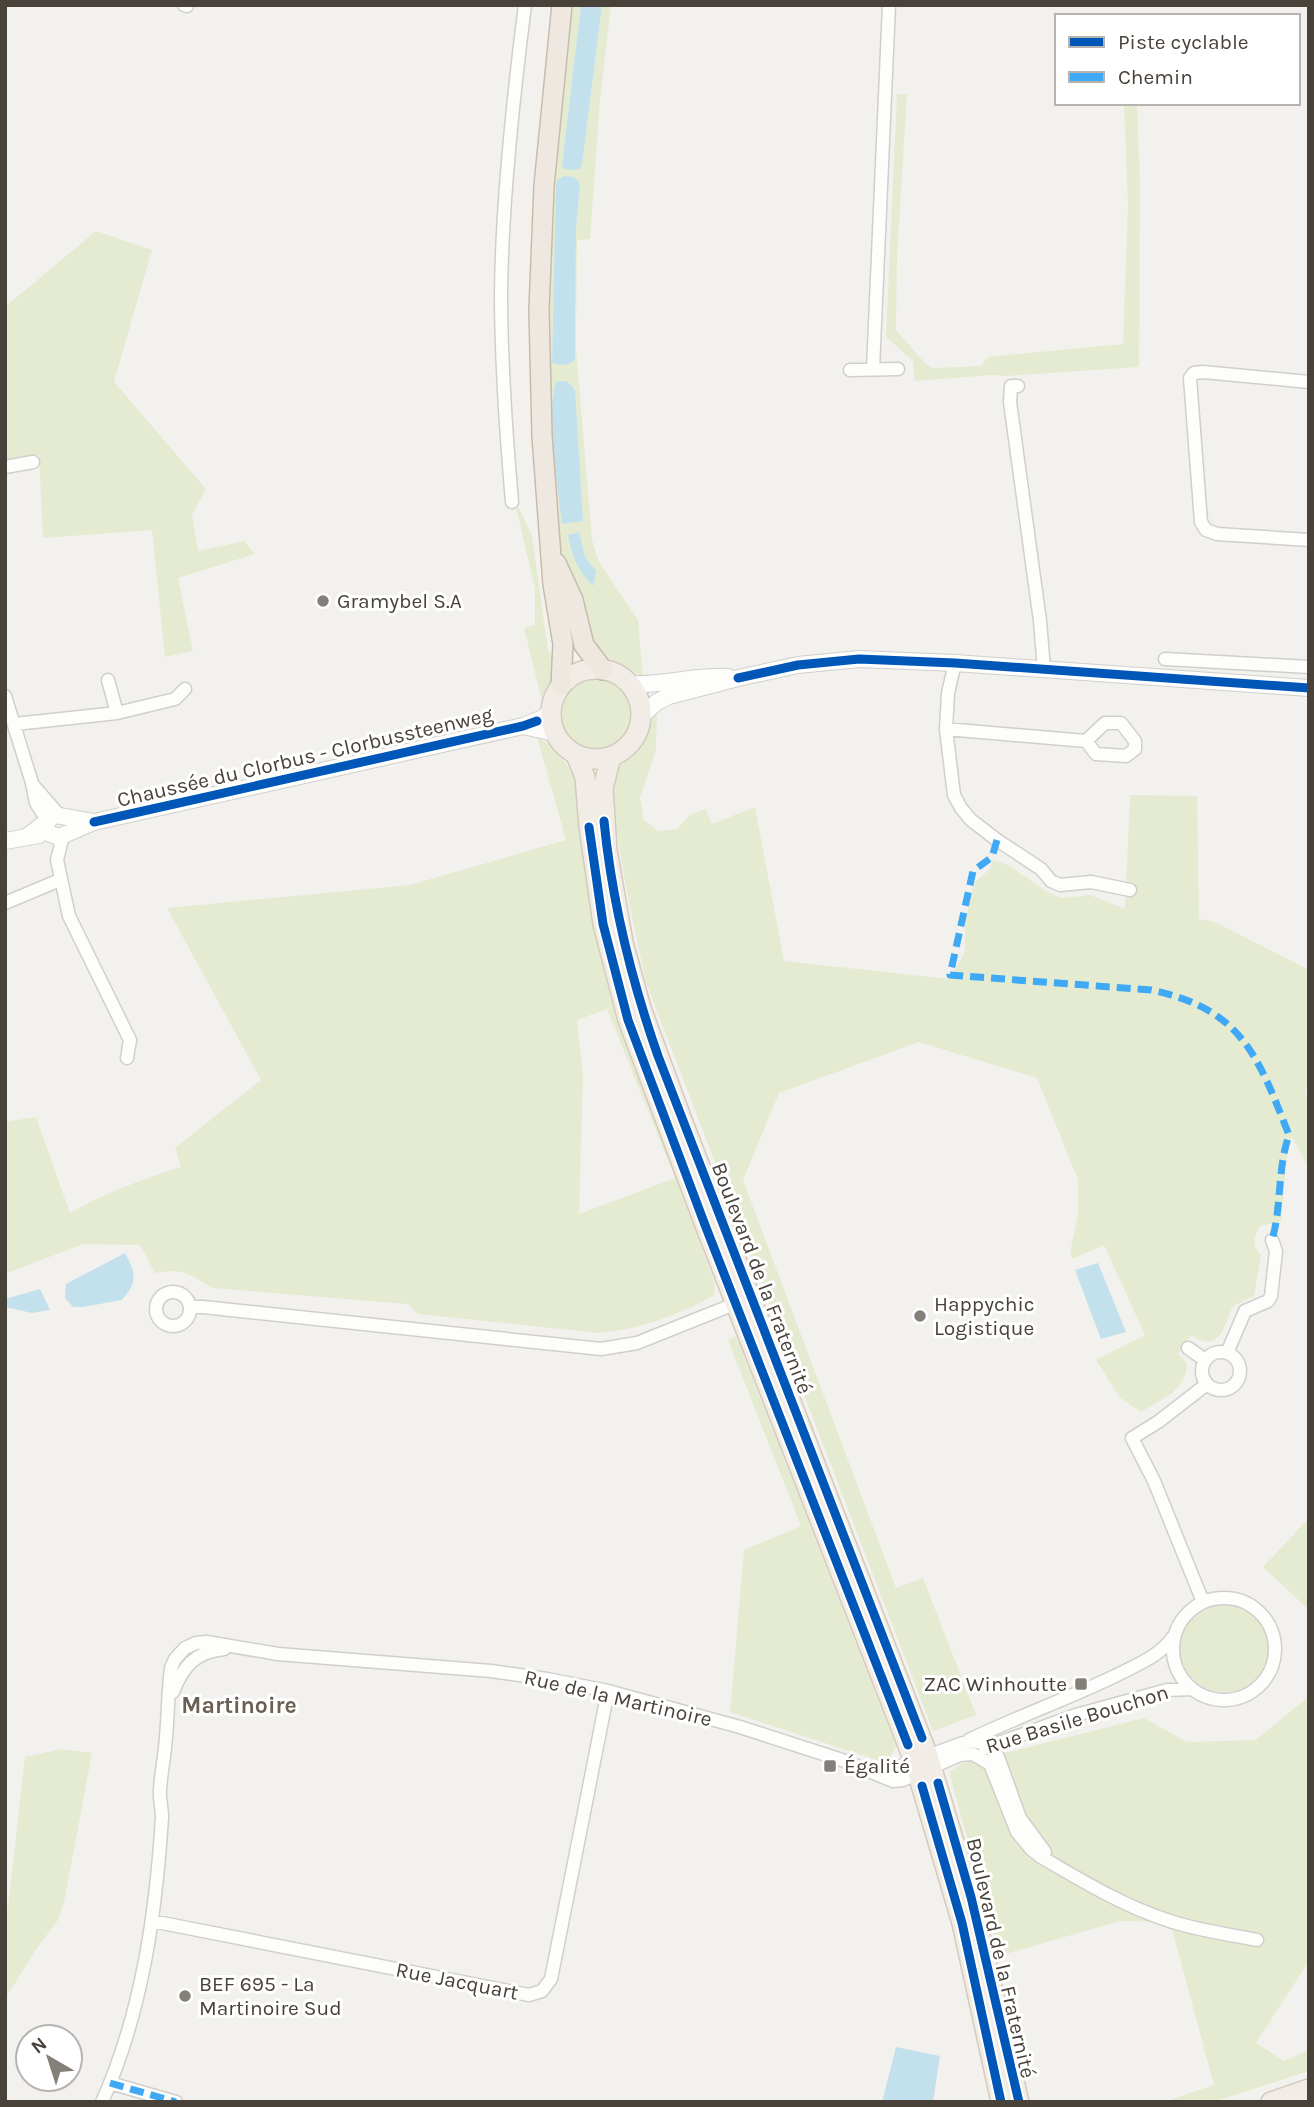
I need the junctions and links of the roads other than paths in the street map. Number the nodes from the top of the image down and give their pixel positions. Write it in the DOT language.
graph roads {
  1 [pos="525,5"];
  2 [pos="562,5"];
  3 [pos="888,5"];
  4 [pos="873,369"];
  5 [pos="898,369"];
  6 [pos="850,370"];
  7 [pos="1309,383"];
  8 [pos="1018,386"];
  9 [pos="33,462"];
  10 [pos="5,467"];
  11 [pos="512,502"];
  12 [pos="1309,540"];
  13 [pos="552,556"];
  14 [pos="1165,659"];
  15 [pos="955,663"];
  16 [pos="1309,667"];
  17 [pos="1044,669"];
  18 [pos="603,670"];
  19 [pos="738,678"];
  20 [pos="108,680"];
  21 [pos="630,684"];
  22 [pos="561,685"];
  23 [pos="1309,688"];
  24 [pos="186,690"];
  25 [pos="5,696"];
  26 [pos="551,712"];
  27 [pos="117,713"];
  28 [pos="641,716"];
  29 [pos="15,723"];
  30 [pos="523,726"];
  31 [pos="946,729"];
  32 [pos="555,733"];
  33 [pos="1086,741"];
  34 [pos="576,755"];
  35 [pos="611,757"];
  36 [pos="596,824"];
  37 [pos="56,829"];
  38 [pos="5,841"];
  39 [pos="60,880"];
  40 [pos="1130,890"];
  41 [pos="5,903"];
  42 [pos="127,1058"];
  43 [pos="1272,1240"];
  44 [pos="743,1301"];
  45 [pos="190,1307"];
  46 [pos="1188,1348"];
  47 [pos="1227,1353"];
  48 [pos="1205,1360"];
  49 [pos="1207,1384"];
  50 [pos="1203,1602"];
  51 [pos="1175,1633"];
  52 [pos="1192,1689"];
  53 [pos="608,1691"];
  54 [pos="989,1746"];
  55 [pos="963,1748"];
  56 [pos="923,1764"];
  57 [pos="1074,1874"];
  58 [pos="152,1921"];
  59 [pos="1257,1940"];
  60 [pos="110,2082"];
  61 [pos="1309,2089"];
  62 [pos="102,2102"];
  63 [pos="176,2102"];
  64 [pos="1001,2102"];
  65 [pos="1019,2102"];
  66 [pos="1271,2102"];
  1 -- 11 [label="street"];
  2 -- 13 [label="highway"];
  3 -- 4 [label="street"];
  4 -- 5 [label="street"];
  4 -- 6 [label="street"];
  7 -- 12 [label="street"];
  8 -- 17 [label="street"];
  9 -- 10 [label="street"];
  13 -- 18 [label="highway"];
  13 -- 22 [label="highway"];
  14 -- 16 [label="street"];
  15 -- 17 [label="street"];
  15 -- 19 [label="street"];
  15 -- 31 [label="street"];
  17 -- 23 [label="street"];
  18 -- 21 [label="main road"];
  18 -- 22 [label="main road"];
  19 -- 21 [label="street"];
  19 -- 28 [label="street"];
  20 -- 27 [label="street"];
  21 -- 28 [label="main road"];
  22 -- 26 [label="main road"];
  24 -- 27 [label="street"];
  25 -- 29 [label="street"];
  26 -- 30 [label="street, Chaussée du Clorbus - Clorbussteenweg"];
  26 -- 32 [label="main road"];
  27 -- 29 [label="street"];
  28 -- 35 [label="main road"];
  29 -- 37 [label="street"];
  30 -- 32 [label="street, Chaussée du Clorbus - Clorbussteenweg"];
  30 -- 37 [label="street, Chaussée du Clorbus - Clorbussteenweg"];
  31 -- 33 [label="street"];
  31 -- 40 [label="street"];
  32 -- 34 [label="main road"];
  34 -- 35 [label="main road"];
  34 -- 36 [label="main road"];
  35 -- 36 [label="main road"];
  36 -- 44 [label="main road, Boulevard de la Fraternité"];
  37 -- 38 [label="street, Chaussée du Clorbus - Clorbussteenweg"];
  37 -- 39 [label="street"];
  39 -- 41 [label="street"];
  39 -- 42 [label="street"];
  43 -- 47 [label="street"];
  44 -- 45 [label="street"];
  44 -- 56 [label="main road, Boulevard de la Fraternité"];
  46 -- 48 [label="street"];
  47 -- 48 [label="street"];
  47 -- 49 [label="street"];
  48 -- 49 [label="street"];
  49 -- 50 [label="street"];
  50 -- 51 [label="street"];
  50 -- 52 [label="street"];
  51 -- 52 [label="street"];
  51 -- 55 [label="street, Rue Basile Bouchon"];
  52 -- 54 [label="street, Rue Basile Bouchon"];
  53 -- 56 [label="street, Rue de la Martinoire"];
  53 -- 58 [label="street, Rue de la Martinoire"];
  53 -- 58 [label="street, Rue Jacquart"];
  54 -- 55 [label="street, Rue Basile Bouchon"];
  54 -- 57 [label="street"];
  55 -- 56 [label="street, Rue de la Martinoire"];
  55 -- 57 [label="street"];
  56 -- 64 [label="main road, Boulevard de la Fraternité"];
  56 -- 65 [label="main road, Boulevard de la Fraternité"];
  57 -- 59 [label="street"];
  58 -- 60 [label="street, Rue de la Martinoire"];
  60 -- 62 [label="street, Rue de la Martinoire"];
  60 -- 63 [label="street"];
  61 -- 66 [label="main road"];
}
